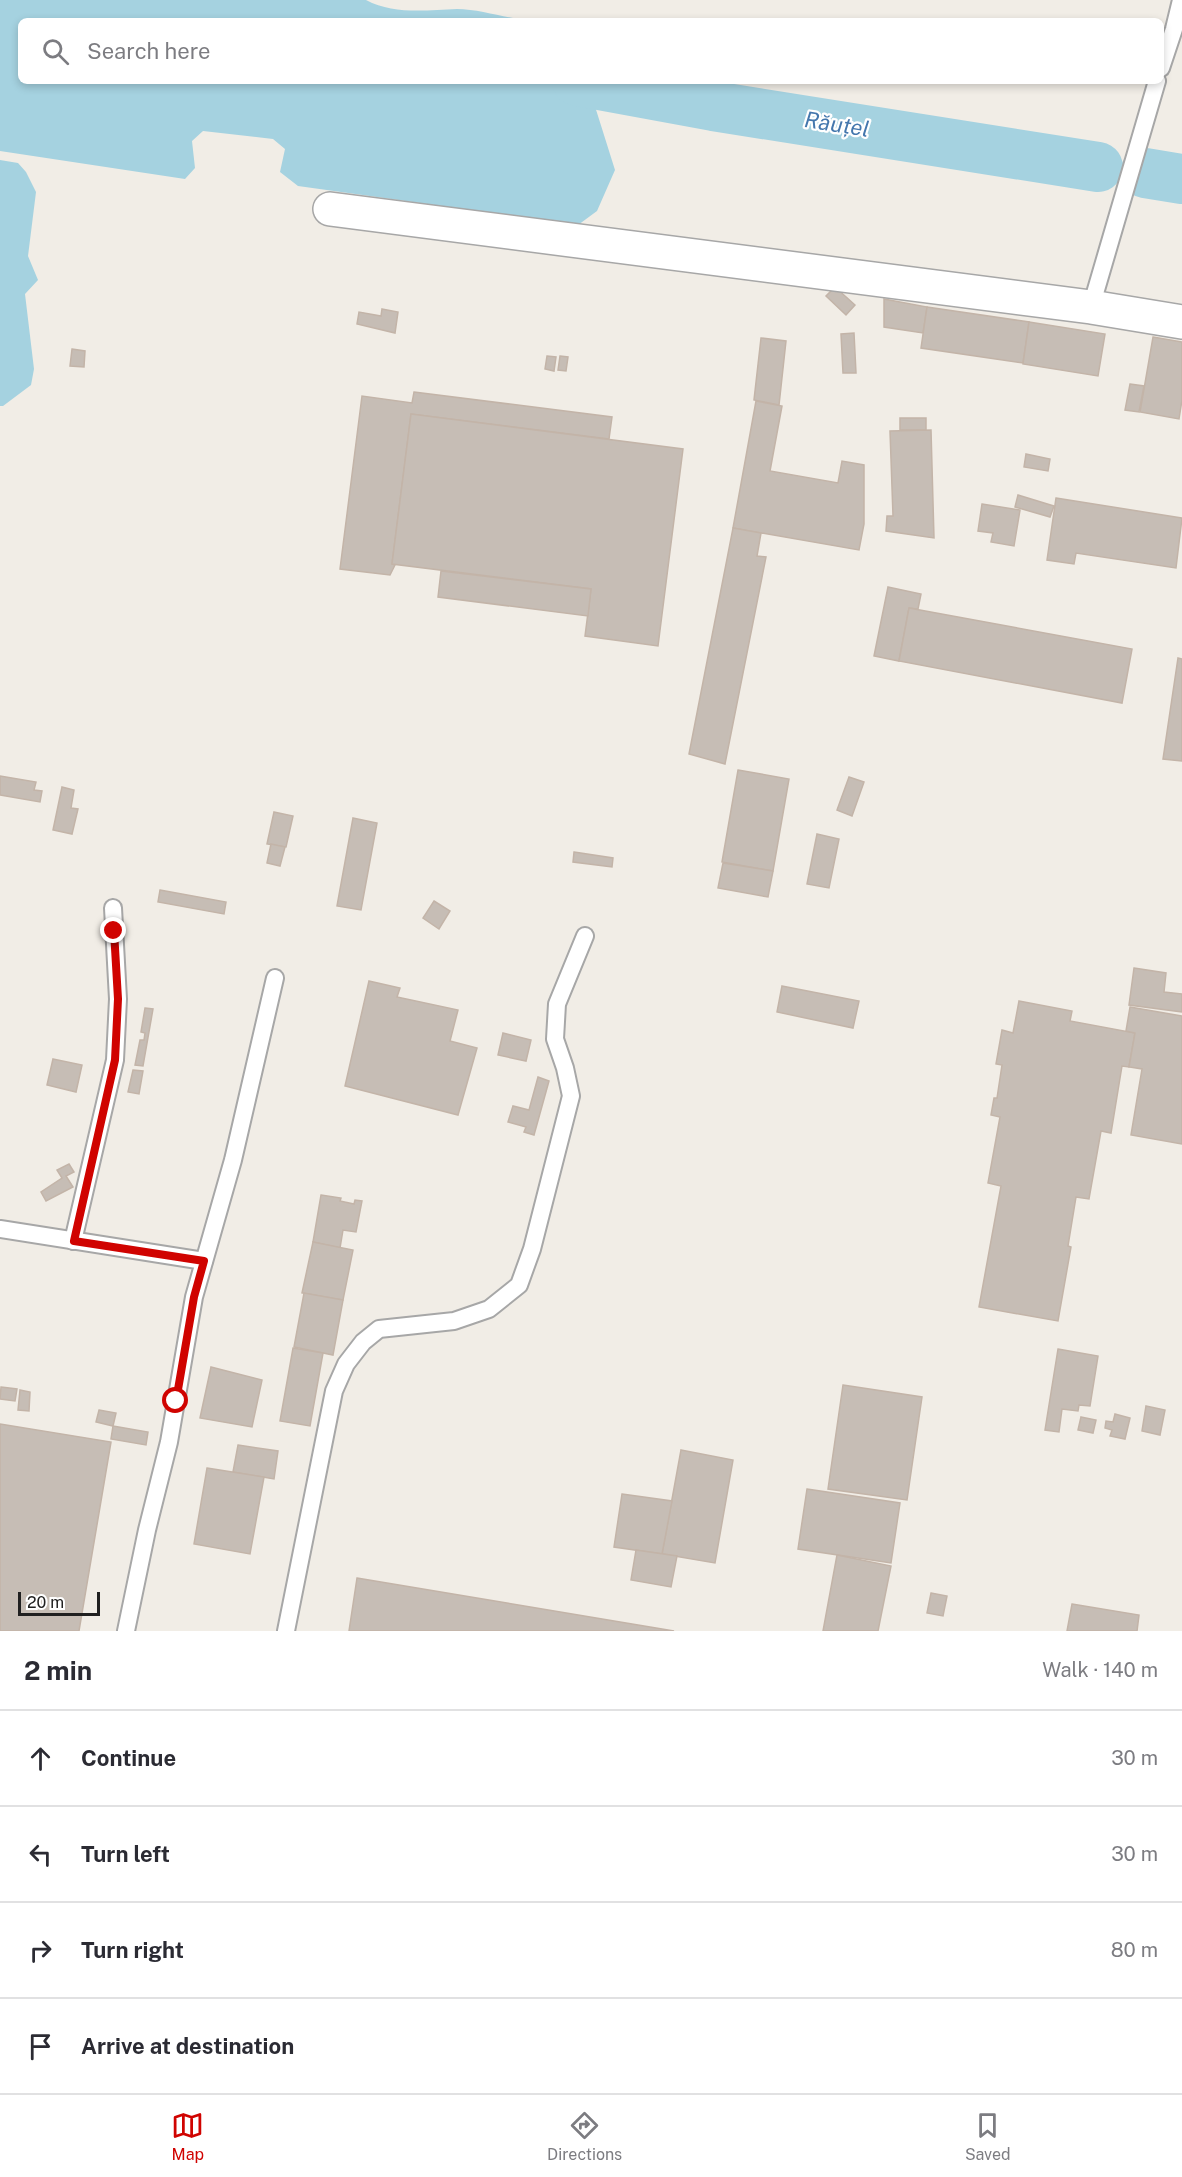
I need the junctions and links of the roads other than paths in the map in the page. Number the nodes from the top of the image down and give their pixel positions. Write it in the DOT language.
graph roads {
  1 [pos="1181,0"];
  2 [pos="1164,59"];
  3 [pos="1156,84"];
  4 [pos="330,209"];
  5 [pos="1091,307"];
  6 [pos="1182,322"];
  7 [pos="113,908"];
  8 [pos="585,936"];
  9 [pos="275,978"];
  10 [pos="0,1229"];
  11 [pos="74,1241"];
  12 [pos="204,1261"];
  13 [pos="126,1631"];
  14 [pos="286,1631"];
  1 -- 2 [label="lane"];
  3 -- 5 [label="lane"];
  4 -- 5 [label="street"];
  5 -- 6 [label="street"];
  7 -- 11 [label="lane"];
  8 -- 14 [label="lane"];
  9 -- 12 [label="lane"];
  10 -- 11 [label="lane"];
  11 -- 12 [label="lane"];
  12 -- 13 [label="lane"];
}
